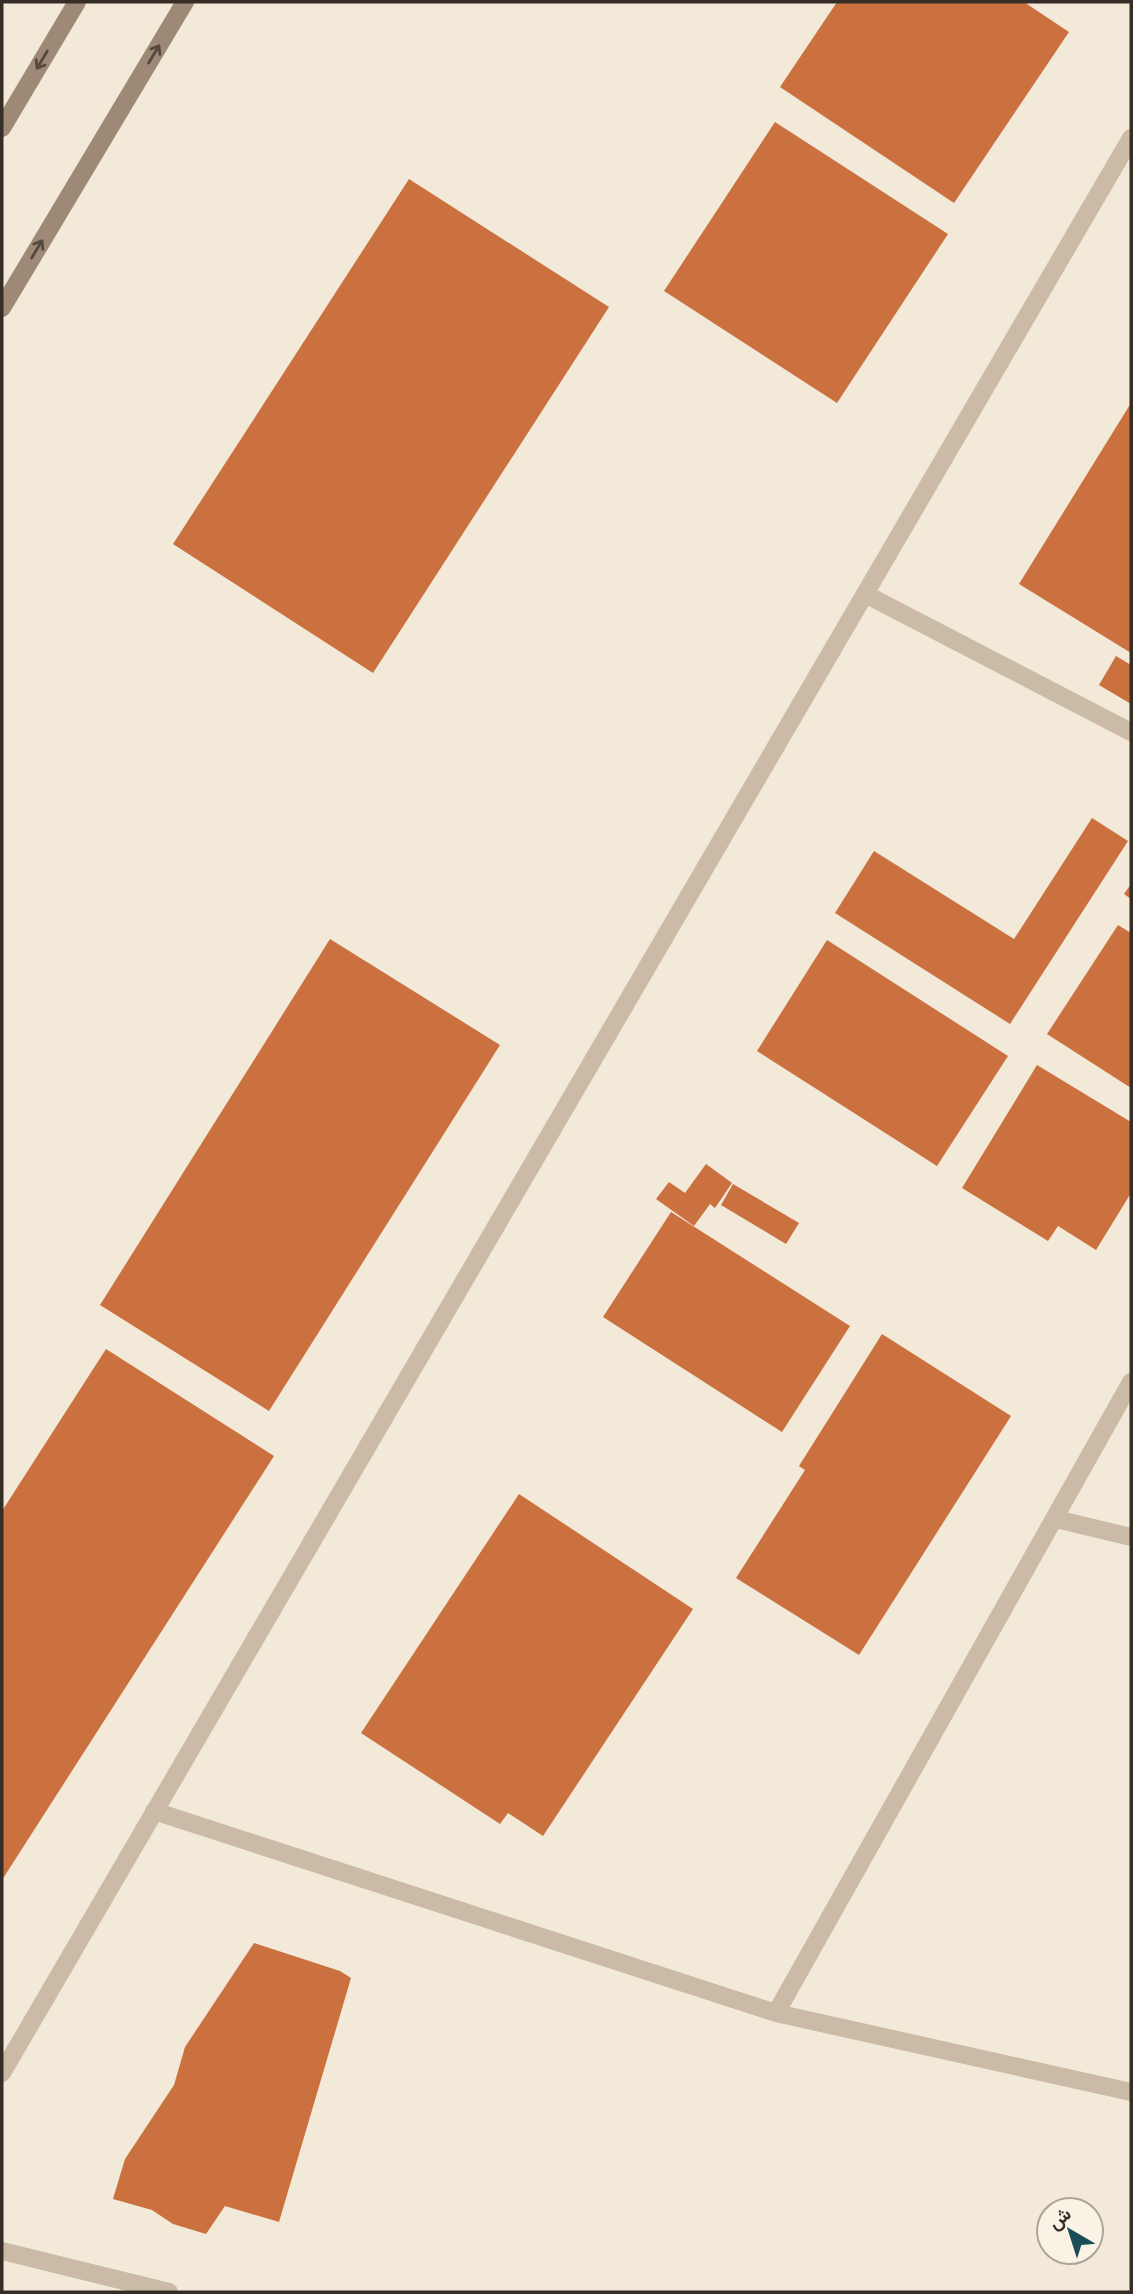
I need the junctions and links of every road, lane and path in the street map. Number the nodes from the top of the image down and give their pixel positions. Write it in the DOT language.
graph roads {
  1 [pos="77,2"];
  2 [pos="185,2"];
  3 [pos="2,128"];
  4 [pos="1131,138"];
  5 [pos="2,308"];
  6 [pos="865,594"];
  7 [pos="1131,732"];
  8 [pos="1131,1382"];
  9 [pos="1056,1519"];
  10 [pos="1131,1536"];
  11 [pos="154,1811"];
  12 [pos="776,2013"];
  13 [pos="2,2073"];
  14 [pos="1131,2092"];
  15 [pos="2,2252"];
  16 [pos="169,2292"];
  1 -- 3 [label="street, one-way"];
  5 -- 2 [label="street, one-way"];
  4 -- 6 [label="street"];
  6 -- 7 [label="street"];
  6 -- 11 [label="street"];
  8 -- 9 [label="street"];
  9 -- 10 [label="street"];
  9 -- 12 [label="street"];
  11 -- 12 [label="street"];
  11 -- 13 [label="street"];
  12 -- 14 [label="street"];
  15 -- 16 [label="street"];
}
